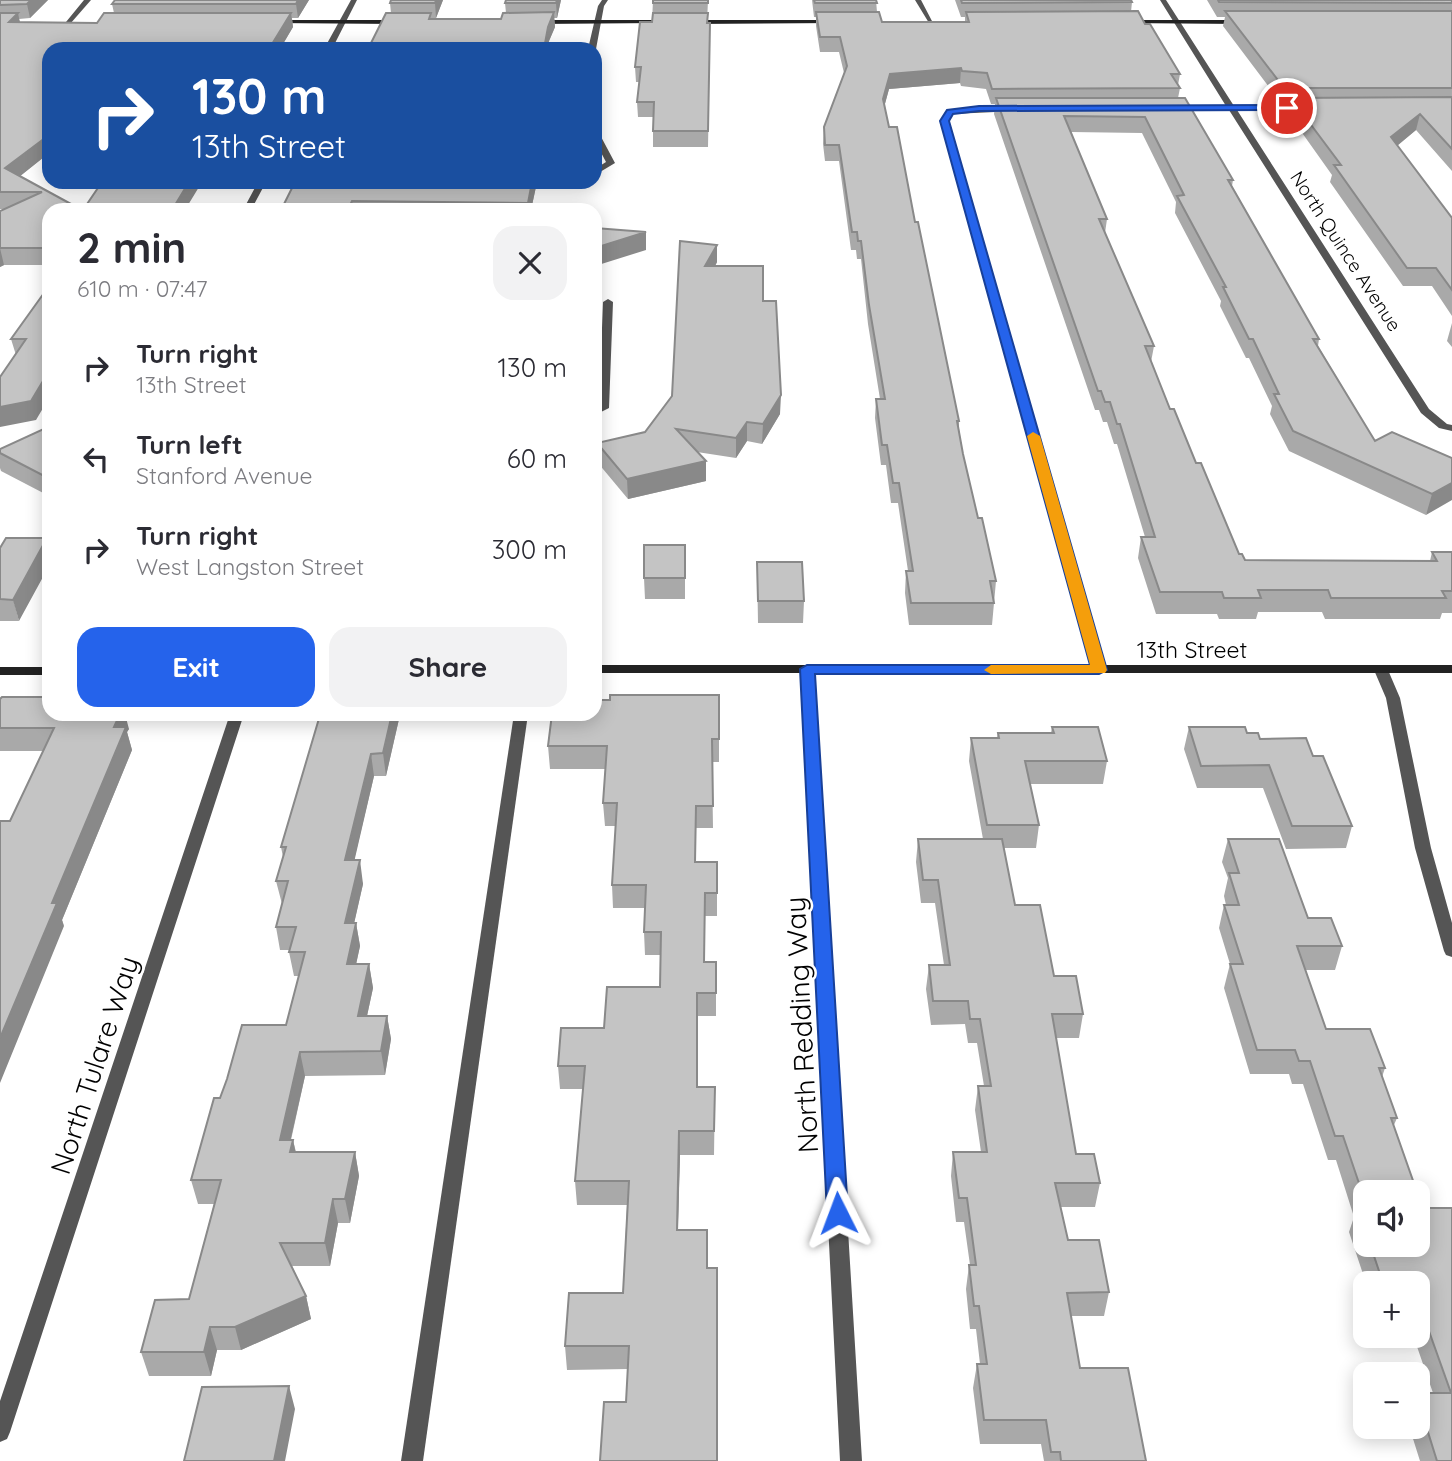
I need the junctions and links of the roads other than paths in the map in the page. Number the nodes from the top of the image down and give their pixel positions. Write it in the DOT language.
graph roads {
  1 [pos="88,0"];
  2 [pos="354,0"];
  3 [pos="605,0"];
  4 [pos="918,0"];
  5 [pos="1163,0"];
  6 [pos="342,22"];
  7 [pos="409,22"];
  8 [pos="530,22"];
  9 [pos="597,22"];
  10 [pos="662,22"];
  11 [pos="676,22"];
  12 [pos="851,22"];
  13 [pos="918,22"];
  14 [pos="931,22"];
  15 [pos="945,22"];
  16 [pos="1122,22"];
  17 [pos="1176,22"];
  18 [pos="1245,22"];
  19 [pos="54,23"];
  20 [pos="68,23"];
  21 [pos="82,23"];
  22 [pos="260,23"];
  23 [pos="332,42"];
  24 [pos="594,42"];
  25 [pos="1162,108"];
  26 [pos="1230,108"];
  27 [pos="1315,108"];
  28 [pos="1017,109"];
  29 [pos="602,146"];
  30 [pos="602,168"];
  31 [pos="608,302"];
  32 [pos="602,374"];
  33 [pos="1447,427"];
  34 [pos="602,669"];
  35 [pos="807,669"];
  36 [pos="1452,669"];
  37 [pos="1099,670"];
  38 [pos="1381,670"];
  39 [pos="0,671"];
  40 [pos="42,671"];
  41 [pos="235,721"];
  42 [pos="520,721"];
  43 [pos="1452,951"];
  44 [pos="0,1432"];
  45 [pos="412,1461"];
  46 [pos="851,1461"];
  1 -- 20 [label="street"];
  2 -- 6 [label="street"];
  3 -- 9 [label="street"];
  4 -- 14 [label="street"];
  5 -- 17 [label="street, North Quince Avenue"];
  6 -- 7 [label="street"];
  6 -- 22 [label="street"];
  6 -- 23 [label="street"];
  8 -- 9 [label="street"];
  9 -- 10 [label="street"];
  9 -- 24 [label="street"];
  11 -- 12 [label="street"];
  13 -- 14 [label="street"];
  14 -- 15 [label="street"];
  16 -- 17 [label="street"];
  17 -- 18 [label="street"];
  17 -- 26 [label="street, North Quince Avenue"];
  19 -- 20 [label="street"];
  20 -- 21 [label="street"];
  25 -- 26 [label="street"];
  26 -- 27 [label="street"];
  26 -- 33 [label="street, North Quince Avenue"];
  28 -- 37 [label="street"];
  29 -- 30 [label="street"];
  31 -- 32 [label="street"];
  34 -- 35 [label="street, 13th Street"];
  35 -- 37 [label="street, 13th Street"];
  35 -- 46 [label="street, North Redding Way"];
  36 -- 38 [label="street, 13th Street"];
  37 -- 38 [label="street, 13th Street"];
  38 -- 43 [label="street"];
  39 -- 40 [label="street"];
  41 -- 44 [label="street, North Tulare Way"];
  42 -- 45 [label="street"];
}
